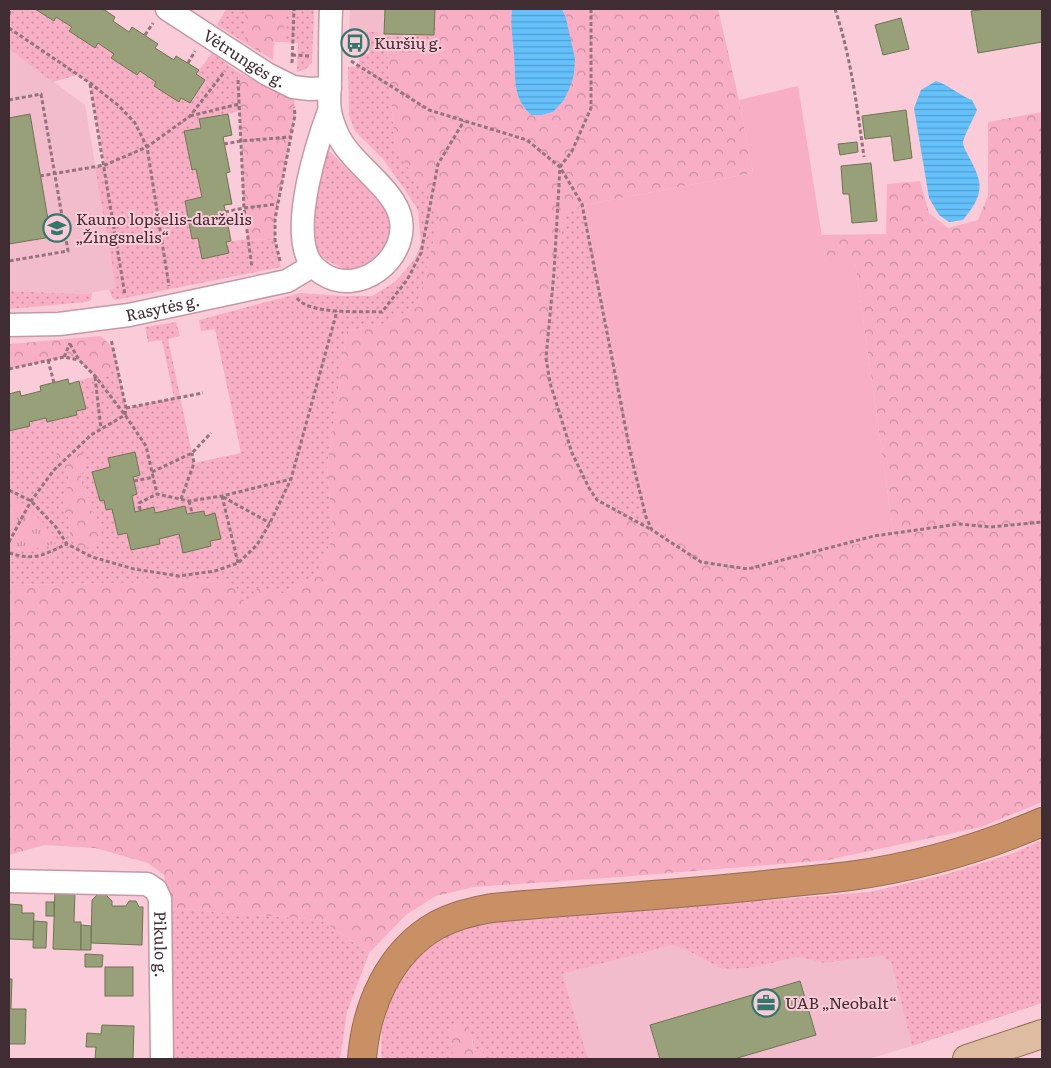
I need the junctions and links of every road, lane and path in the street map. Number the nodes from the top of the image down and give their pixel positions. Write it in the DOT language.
graph roads {
  1 [pos="10,9"];
  2 [pos="167,9"];
  3 [pos="331,9"];
  4 [pos="591,9"];
  5 [pos="835,9"];
  6 [pos="9,15"];
  7 [pos="9,28"];
  8 [pos="237,55"];
  9 [pos="349,60"];
  10 [pos="90,83"];
  11 [pos="330,88"];
  12 [pos="9,100"];
  13 [pos="240,104"];
  14 [pos="329,110"];
  15 [pos="190,116"];
  16 [pos="464,121"];
  17 [pos="290,137"];
  18 [pos="241,141"];
  19 [pos="224,144"];
  20 [pos="147,147"];
  21 [pos="864,157"];
  22 [pos="105,166"];
  23 [pos="560,167"];
  24 [pos="54,174"];
  25 [pos="40,176"];
  26 [pos="278,204"];
  27 [pos="244,208"];
  28 [pos="225,212"];
  29 [pos="9,261"];
  30 [pos="312,266"];
  31 [pos="255,288"];
  32 [pos="172,306"];
  33 [pos="129,315"];
  34 [pos="105,319"];
  35 [pos="59,324"];
  36 [pos="9,325"];
  37 [pos="70,343"];
  38 [pos="64,357"];
  39 [pos="48,360"];
  40 [pos="79,360"];
  41 [pos="9,369"];
  42 [pos="94,376"];
  43 [pos="54,383"];
  44 [pos="203,393"];
  45 [pos="126,408"];
  46 [pos="125,415"];
  47 [pos="101,429"];
  48 [pos="211,433"];
  49 [pos="192,453"];
  50 [pos="152,472"];
  51 [pos="154,477"];
  52 [pos="291,479"];
  53 [pos="134,481"];
  54 [pos="9,490"];
  55 [pos="157,494"];
  56 [pos="222,496"];
  57 [pos="181,499"];
  58 [pos="189,500"];
  59 [pos="31,501"];
  60 [pos="140,510"];
  61 [pos="192,513"];
  62 [pos="1042,522"];
  63 [pos="270,523"];
  64 [pos="652,530"];
  65 [pos="9,542"];
  66 [pos="67,544"];
  67 [pos="9,553"];
  68 [pos="238,563"];
  69 [pos="1042,822"];
  70 [pos="9,881"];
  71 [pos="1042,1034"];
  72 [pos="162,1059"];
  73 [pos="362,1059"];
  74 [pos="966,1059"];
  1 -- 6 [label="path"];
  2 -- 8 [label="street, Vėtrungės g."];
  3 -- 11 [label="street"];
  4 -- 23 [label="path"];
  5 -- 21 [label="path"];
  7 -- 10 [label="path"];
  8 -- 11 [label="street, Vėtrungės g."];
  8 -- 13 [label="path"];
  8 -- 15 [label="path"];
  9 -- 16 [label="path"];
  10 -- 20 [label="path"];
  10 -- 22 [label="path"];
  11 -- 14 [label="street"];
  12 -- 24 [label="path"];
  13 -- 15 [label="path"];
  13 -- 18 [label="path"];
  14 -- 30 [label="street"];
  14 -- 30 [label="street"];
  15 -- 20 [label="path"];
  16 -- 23 [label="path"];
  16 -- 52 [label="path"];
  17 -- 18 [label="path"];
  18 -- 19 [label="path"];
  18 -- 27 [label="path"];
  20 -- 22 [label="path"];
  20 -- 32 [label="path"];
  22 -- 24 [label="path"];
  22 -- 33 [label="path"];
  23 -- 64 [label="path"];
  23 -- 64 [label="path"];
  24 -- 25 [label="path"];
  24 -- 29 [label="path"];
  26 -- 27 [label="path"];
  27 -- 28 [label="path"];
  27 -- 31 [label="path"];
  30 -- 31 [label="street, Rasytės g."];
  31 -- 32 [label="street, Rasytės g."];
  32 -- 33 [label="street, Rasytės g."];
  33 -- 34 [label="street, Rasytės g."];
  34 -- 35 [label="street, Rasytės g."];
  34 -- 45 [label="path"];
  35 -- 36 [label="street, Rasytės g."];
  35 -- 37 [label="path"];
  37 -- 38 [label="path"];
  37 -- 40 [label="path"];
  38 -- 39 [label="path"];
  38 -- 40 [label="path"];
  39 -- 41 [label="path"];
  39 -- 43 [label="path"];
  40 -- 42 [label="path"];
  42 -- 46 [label="path"];
  42 -- 47 [label="path"];
  44 -- 45 [label="path"];
  45 -- 46 [label="path"];
  46 -- 47 [label="path"];
  46 -- 50 [label="path"];
  47 -- 59 [label="path"];
  48 -- 49 [label="path"];
  49 -- 50 [label="path"];
  49 -- 57 [label="path"];
  50 -- 51 [label="path"];
  51 -- 53 [label="path"];
  51 -- 55 [label="path"];
  52 -- 56 [label="path"];
  52 -- 63 [label="path"];
  54 -- 59 [label="path"];
  55 -- 57 [label="path"];
  55 -- 60 [label="path"];
  56 -- 58 [label="path"];
  56 -- 63 [label="path"];
  56 -- 68 [label="path"];
  57 -- 58 [label="path"];
  58 -- 61 [label="path"];
  59 -- 65 [label="path"];
  59 -- 66 [label="path"];
  62 -- 64 [label="path"];
  63 -- 68 [label="path"];
  66 -- 67 [label="path"];
  66 -- 68 [label="path"];
  69 -- 73 [label="highway"];
  70 -- 72 [label="street, Pikulo g."];
  71 -- 74 [label="main road"];
}
